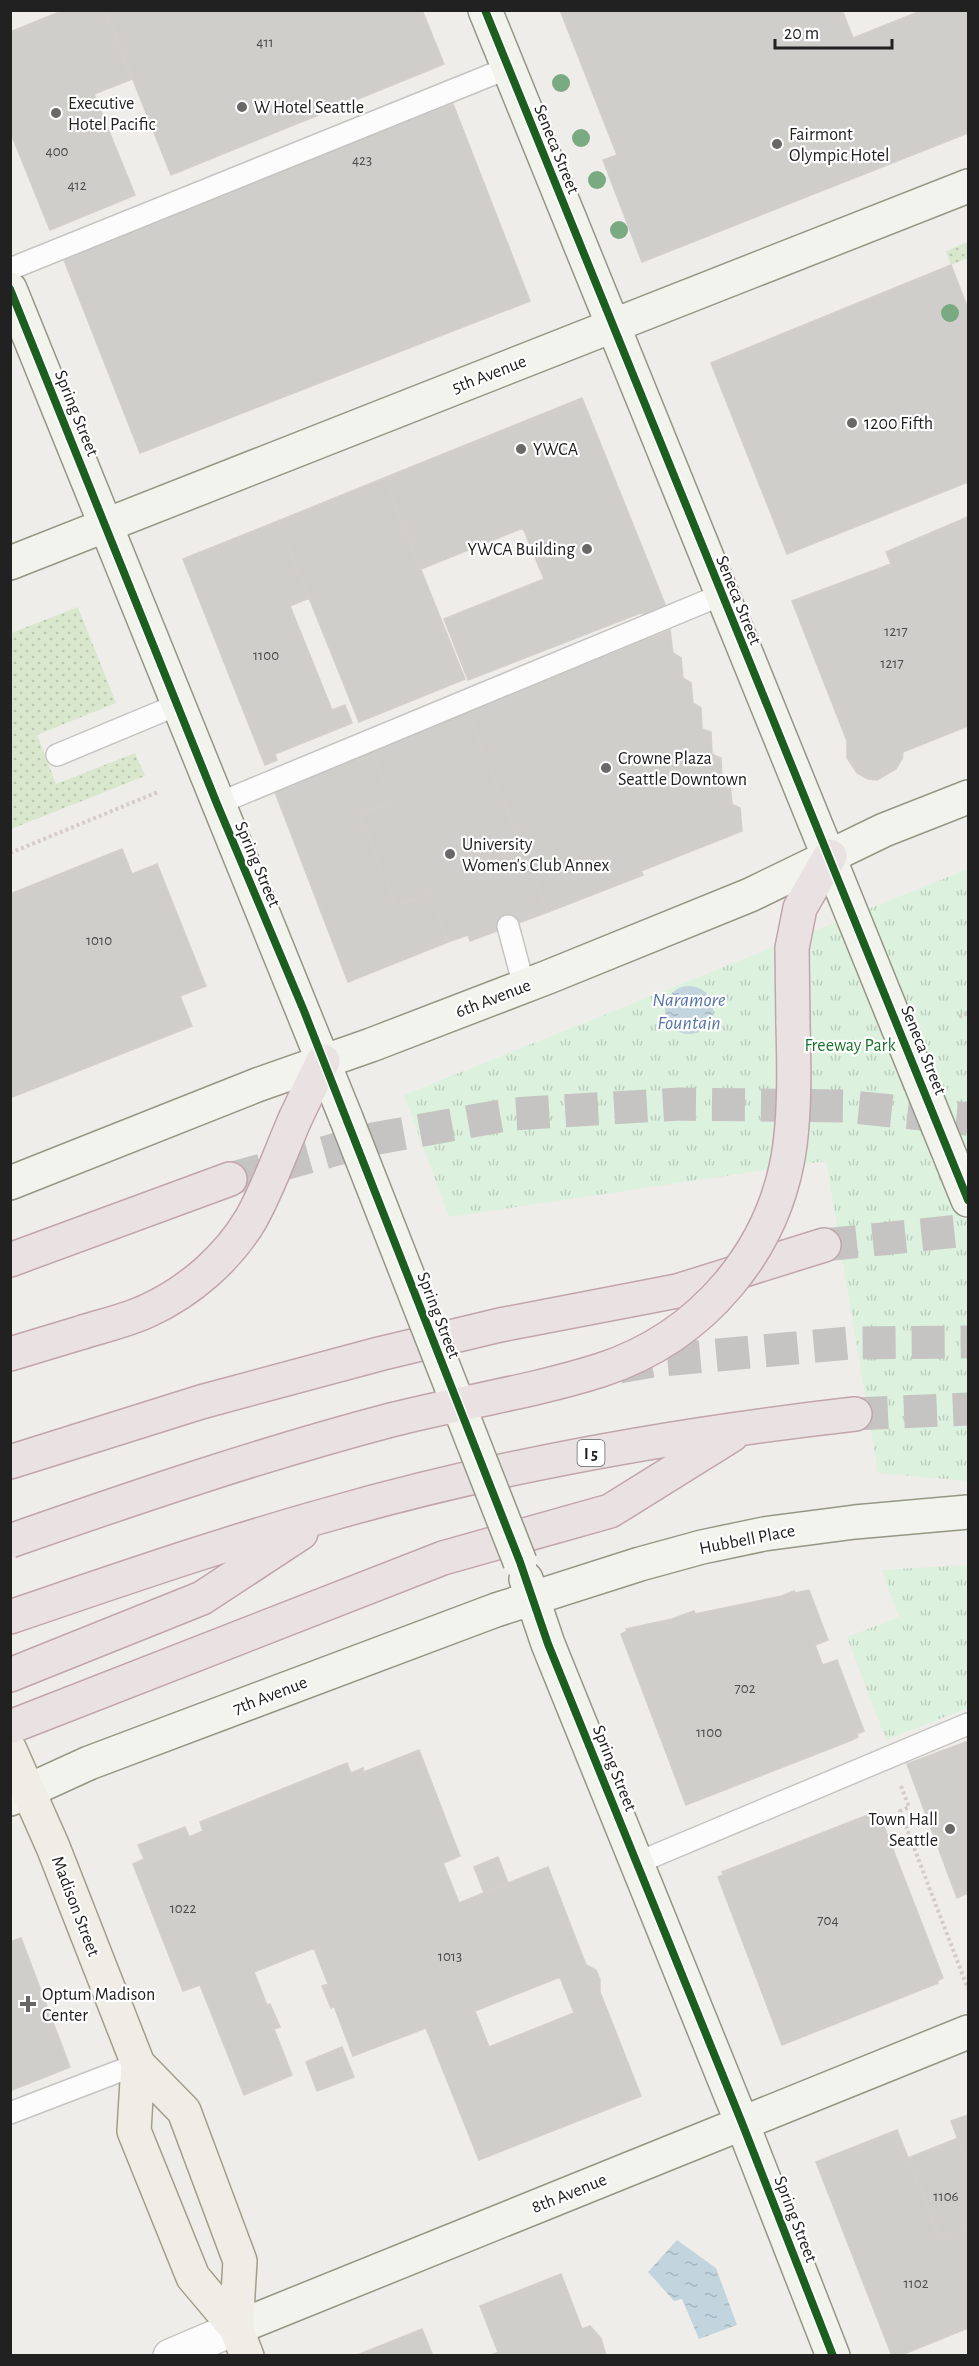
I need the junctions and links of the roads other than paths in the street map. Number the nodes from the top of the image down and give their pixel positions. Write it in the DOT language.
graph roads {
  1 [pos="485,10"];
  2 [pos="508,68"];
  3 [pos="969,186"];
  4 [pos="10,269"];
  5 [pos="10,289"];
  6 [pos="612,326"];
  7 [pos="105,525"];
  8 [pos="10,563"];
  9 [pos="721,595"];
  10 [pos="177,705"];
  11 [pos="57,755"];
  12 [pos="969,796"];
  13 [pos="217,804"];
  14 [pos="830,856"];
  15 [pos="508,926"];
  16 [pos="524,986"];
  17 [pos="323,1061"];
  18 [pos="230,1179"];
  19 [pos="10,1183"];
  20 [pos="969,1200"];
  21 [pos="824,1245"];
  22 [pos="10,1260"];
  23 [pos="10,1354"];
  24 [pos="855,1414"];
  25 [pos="746,1426"];
  26 [pos="10,1462"];
  27 [pos="969,1512"];
  28 [pos="331,1513"];
  29 [pos="10,1541"];
  30 [pos="533,1599"];
  31 [pos="10,1617"];
  32 [pos="10,1675"];
  33 [pos="969,1725"];
  34 [pos="11,1744"];
  35 [pos="19,1795"];
  36 [pos="637,1863"];
  37 [pos="969,2032"];
  38 [pos="138,2064"];
  39 [pos="10,2114"];
  40 [pos="742,2123"];
  41 [pos="242,2342"];
  42 [pos="170,2355"];
  43 [pos="833,2355"];
  1 -- 2 [label="street, Seneca Street"];
  2 -- 4 [label="lane"];
  2 -- 6 [label="street, Seneca Street"];
  3 -- 6 [label="street, 5th Avenue"];
  5 -- 7 [label="street, Spring Street"];
  6 -- 7 [label="street, 5th Avenue"];
  6 -- 9 [label="street, Seneca Street"];
  7 -- 8 [label="street, 5th Avenue"];
  7 -- 10 [label="street, Spring Street"];
  9 -- 13 [label="lane"];
  9 -- 14 [label="street, Seneca Street"];
  10 -- 11 [label="lane"];
  10 -- 13 [label="street, Spring Street"];
  12 -- 14 [label="street, 6th Avenue"];
  13 -- 17 [label="street, Spring Street"];
  14 -- 16 [label="street, 6th Avenue"];
  14 -- 20 [label="street, Seneca Street"];
  14 -- 29 [label="highway, bridge"];
  15 -- 16 [label="lane"];
  16 -- 17 [label="street, 6th Avenue"];
  17 -- 19 [label="street, 6th Avenue"];
  17 -- 23 [label="highway, bridge"];
  17 -- 30 [label="street, Spring Street, bridge"];
  18 -- 22 [label="highway"];
  21 -- 26 [label="highway"];
  24 -- 25 [label="highway, I 5"];
  25 -- 28 [label="highway, I 5"];
  25 -- 34 [label="highway"];
  27 -- 30 [label="street, Hubbell Place"];
  28 -- 31 [label="highway, I 5"];
  28 -- 32 [label="highway"];
  30 -- 35 [label="street, 7th Avenue"];
  30 -- 36 [label="street, Spring Street"];
  33 -- 36 [label="lane"];
  34 -- 35 [label="main road, Madison Street"];
  35 -- 38 [label="main road, Madison Street"];
  36 -- 40 [label="street, Spring Street"];
  37 -- 40 [label="street, 8th Avenue"];
  38 -- 39 [label="lane"];
  38 -- 41 [label="main road, Madison Street"];
  38 -- 41 [label="main road, Madison Street"];
  40 -- 41 [label="street, 8th Avenue"];
  40 -- 43 [label="street, Spring Street"];
  41 -- 42 [label="street, 8th Avenue"];
}
